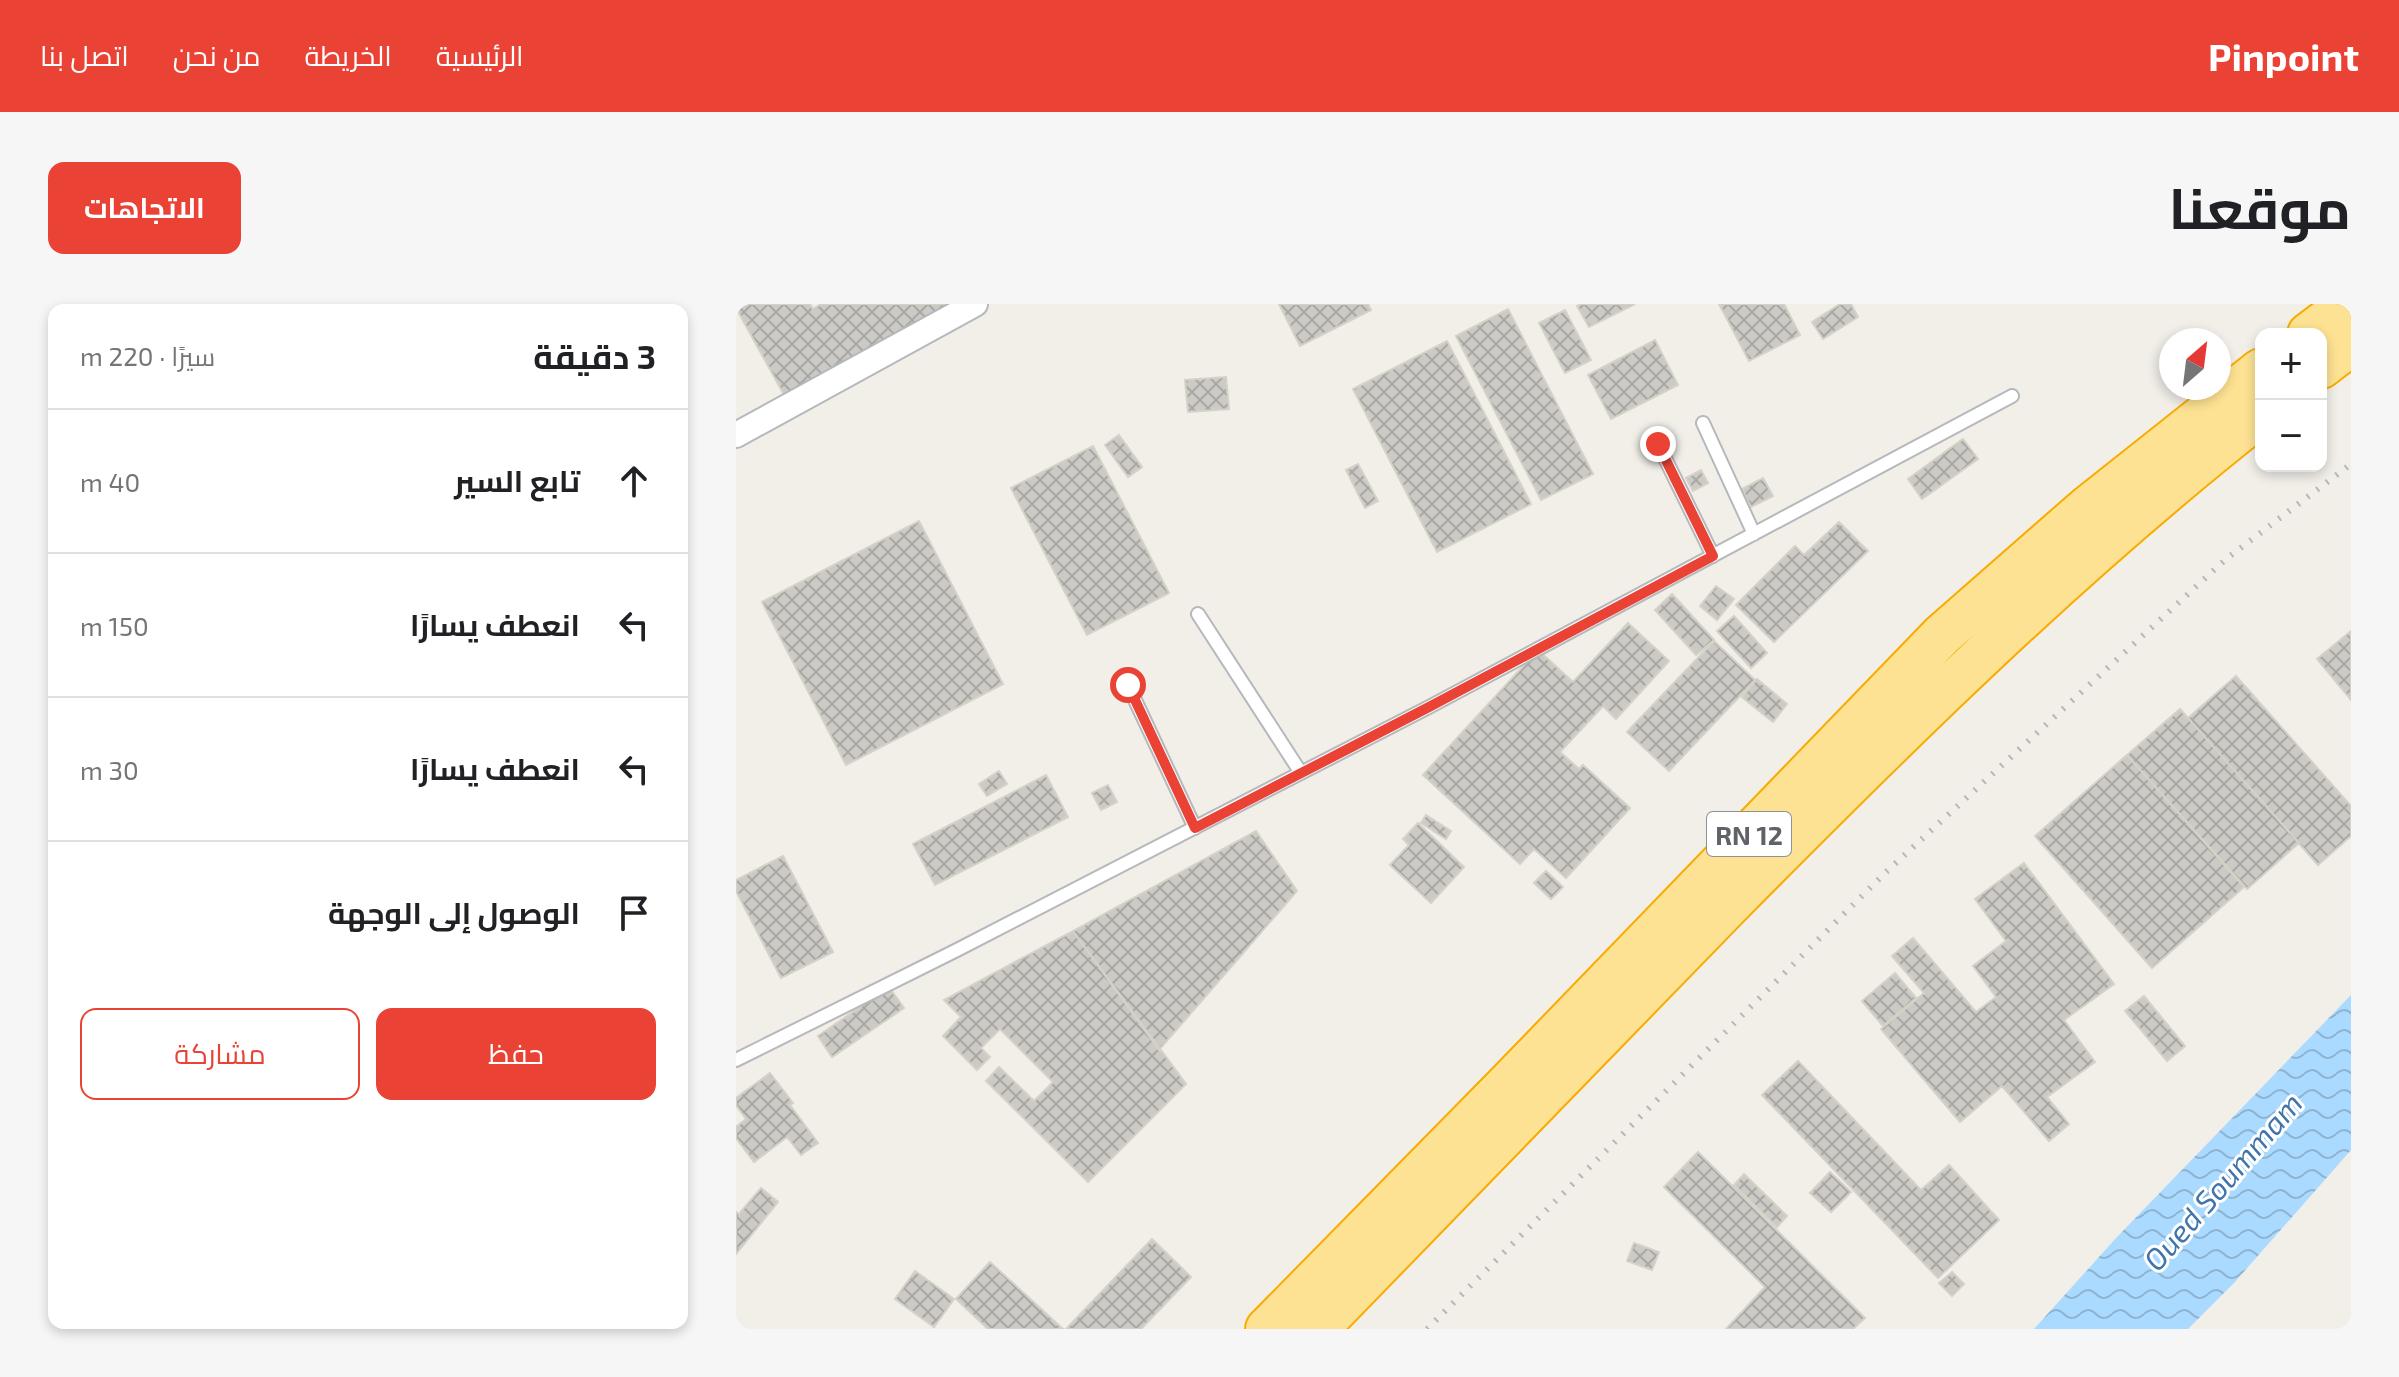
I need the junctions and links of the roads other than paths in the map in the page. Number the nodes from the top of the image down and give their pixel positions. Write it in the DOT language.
graph roads {
  1 [pos="975,304"];
  2 [pos="2349,304"];
  3 [pos="2317,328"];
  4 [pos="2351,344"];
  5 [pos="2327,362"];
  6 [pos="2255,375"];
  7 [pos="2012,396"];
  8 [pos="2255,419"];
  9 [pos="1703,423"];
  10 [pos="736,435"];
  11 [pos="1658,444"];
  12 [pos="1754,534"];
  13 [pos="1713,556"];
  14 [pos="1198,614"];
  15 [pos="1128,685"];
  16 [pos="1301,773"];
  17 [pos="1195,828"];
  18 [pos="736,1060"];
  19 [pos="1267,1329"];
  20 [pos="1317,1329"];
  1 -- 10 [label="street"];
  2 -- 3 [label="highway"];
  4 -- 5 [label="highway"];
  6 -- 19 [label="highway, RN 12"];
  7 -- 12 [label="lane"];
  8 -- 20 [label="highway, RN 12"];
  9 -- 12 [label="lane"];
  11 -- 13 [label="lane"];
  12 -- 13 [label="lane"];
  13 -- 16 [label="lane"];
  14 -- 16 [label="lane"];
  15 -- 17 [label="lane"];
  16 -- 17 [label="lane"];
  17 -- 18 [label="lane"];
}
